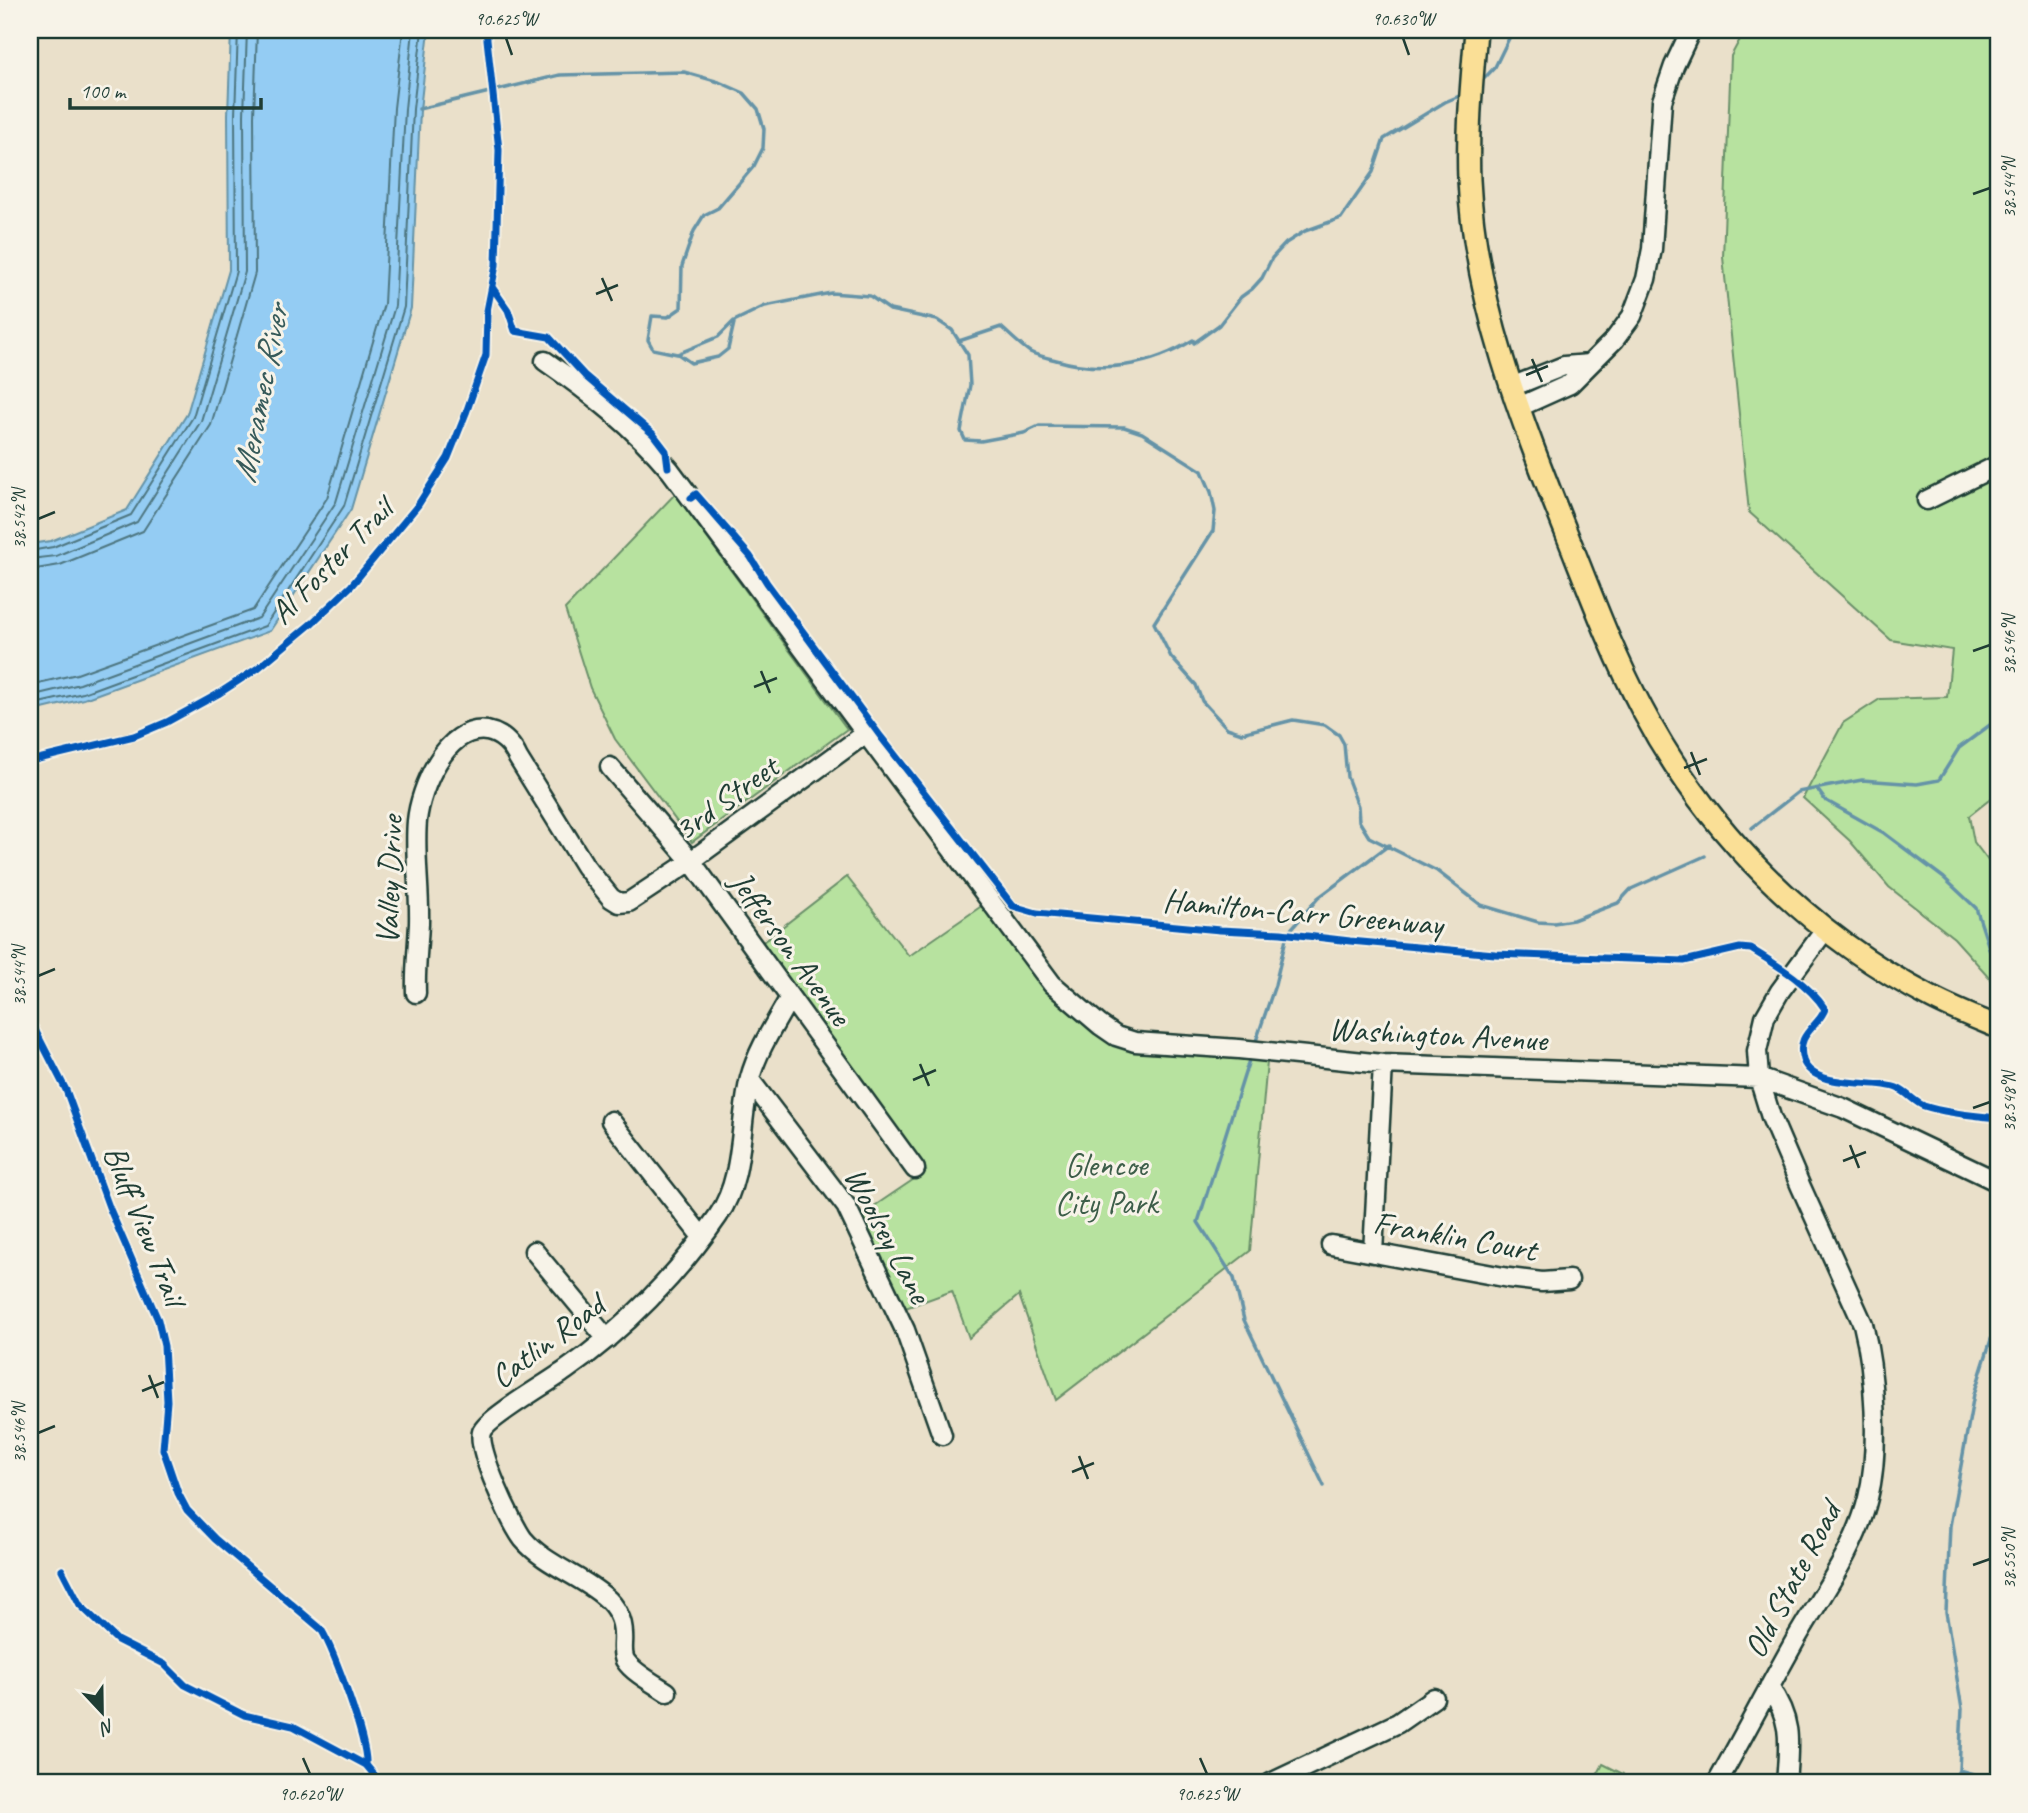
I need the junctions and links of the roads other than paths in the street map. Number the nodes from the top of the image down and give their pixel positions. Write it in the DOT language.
graph roads {
  1 [pos="1476,30"];
  2 [pos="1691,30"];
  3 [pos="545,361"];
  4 [pos="1590,364"];
  5 [pos="1511,387"];
  6 [pos="1519,407"];
  7 [pos="1998,465"];
  8 [pos="1927,500"];
  9 [pos="865,734"];
  10 [pos="610,767"];
  11 [pos="691,861"];
  12 [pos="619,903"];
  13 [pos="1825,930"];
  14 [pos="416,993"];
  15 [pos="790,998"];
  16 [pos="1998,1027"];
  17 [pos="1383,1064"];
  18 [pos="1759,1078"];
  19 [pos="750,1080"];
  20 [pos="611,1121"];
  21 [pos="915,1169"];
  22 [pos="1998,1182"];
  23 [pos="702,1237"];
  24 [pos="1331,1245"];
  25 [pos="534,1251"];
  26 [pos="1373,1253"];
  27 [pos="1569,1280"];
  28 [pos="607,1339"];
  29 [pos="942,1435"];
  30 [pos="1769,1687"];
  31 [pos="667,1692"];
  32 [pos="1434,1698"];
  33 [pos="1270,1783"];
  34 [pos="1717,1783"];
  35 [pos="1786,1783"];
  1 -- 5 [label="main road"];
  2 -- 4 [label="street"];
  3 -- 9 [label="street"];
  4 -- 5 [label="street"];
  4 -- 6 [label="street"];
  5 -- 6 [label="main road"];
  6 -- 13 [label="main road"];
  7 -- 8 [label="street"];
  9 -- 11 [label="street, 3rd Street"];
  9 -- 17 [label="street, Washington Avenue"];
  10 -- 11 [label="street, Jefferson Avenue"];
  11 -- 12 [label="street, 3rd Street"];
  11 -- 15 [label="street, Jefferson Avenue"];
  12 -- 14 [label="street, Valley Drive"];
  13 -- 16 [label="main road"];
  13 -- 18 [label="street, Old State Road"];
  15 -- 19 [label="street, Catlin Road"];
  15 -- 21 [label="street, Jefferson Avenue"];
  17 -- 18 [label="street, Washington Avenue"];
  17 -- 26 [label="street"];
  18 -- 22 [label="street, Washington Avenue"];
  18 -- 30 [label="street, Old State Road"];
  19 -- 23 [label="street, Catlin Road"];
  19 -- 29 [label="street, Woolsey Lane"];
  20 -- 23 [label="street"];
  23 -- 28 [label="street, Catlin Road"];
  24 -- 26 [label="street, Franklin Court"];
  25 -- 28 [label="street"];
  26 -- 27 [label="street, Franklin Court"];
  28 -- 31 [label="street, Catlin Road"];
  30 -- 34 [label="street, Old State Road"];
  30 -- 35 [label="street"];
  32 -- 33 [label="street"];
}
